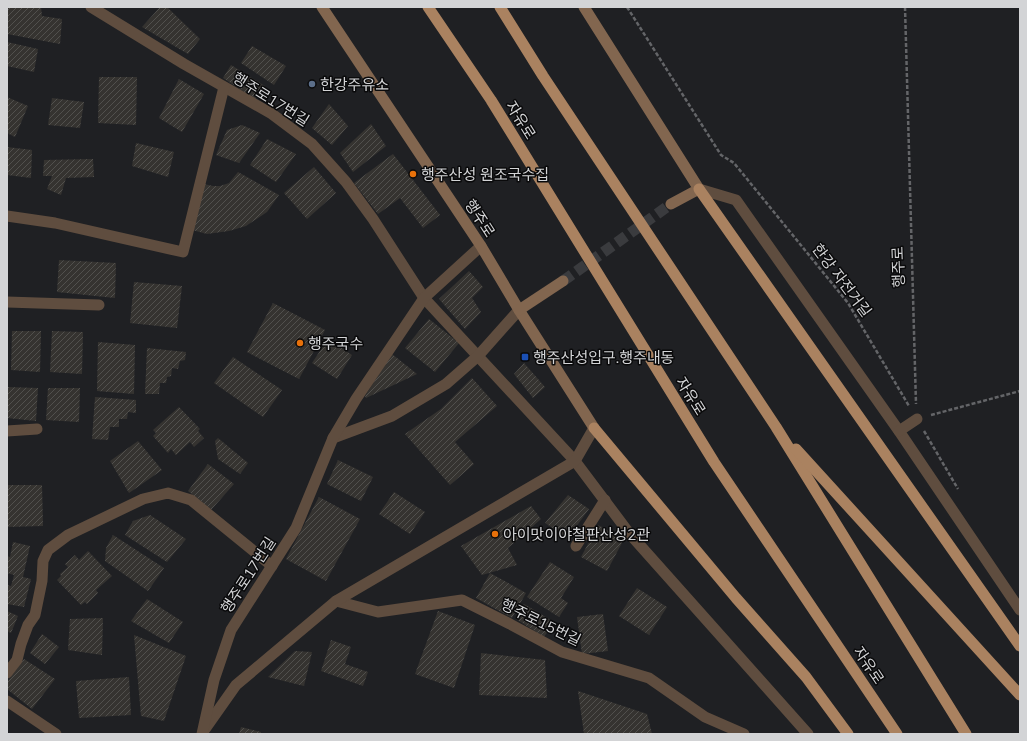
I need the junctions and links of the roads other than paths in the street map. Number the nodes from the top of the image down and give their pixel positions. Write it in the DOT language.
graph roads {
  1 [pos="91,7"];
  2 [pos="322,7"];
  3 [pos="428,7"];
  4 [pos="500,7"];
  5 [pos="584,7"];
  6 [pos="224,87"];
  7 [pos="699,188"];
  8 [pos="671,204"];
  9 [pos="7,216"];
  10 [pos="481,246"];
  11 [pos="563,281"];
  12 [pos="424,298"];
  13 [pos="7,302"];
  14 [pos="99,305"];
  15 [pos="519,310"];
  16 [pos="478,356"];
  17 [pos="917,419"];
  18 [pos="594,428"];
  19 [pos="776,428"];
  20 [pos="37,429"];
  21 [pos="7,431"];
  22 [pos="899,431"];
  23 [pos="333,438"];
  24 [pos="575,461"];
  25 [pos="605,500"];
  26 [pos="576,546"];
  27 [pos="272,566"];
  28 [pos="336,601"];
  29 [pos="1020,610"];
  30 [pos="1020,646"];
  31 [pos="7,673"];
  32 [pos="1019,693"];
  33 [pos="7,701"];
  34 [pos="56,734"];
  35 [pos="201,734"];
  36 [pos="744,734"];
  37 [pos="808,734"];
  38 [pos="848,734"];
  39 [pos="897,734"];
  40 [pos="966,734"];
  1 -- 6 [label="street, 행주로17번길"];
  2 -- 10 [label="main road, 행주로"];
  3 -- 39 [label="highway, 자유로"];
  4 -- 19 [label="highway"];
  5 -- 7 [label="main road"];
  6 -- 9 [label="street"];
  6 -- 12 [label="street, 행주로17번길"];
  7 -- 8 [label="main road"];
  7 -- 22 [label="street"];
  7 -- 30 [label="highway"];
  10 -- 12 [label="street"];
  10 -- 15 [label="main road, 행주로"];
  11 -- 15 [label="main road"];
  12 -- 16 [label="street, 행주로17번길"];
  12 -- 23 [label="street, 행주로17번길"];
  13 -- 14 [label="street"];
  15 -- 16 [label="street"];
  15 -- 18 [label="main road, 행주로"];
  16 -- 23 [label="street"];
  16 -- 24 [label="street"];
  17 -- 22 [label="street"];
  18 -- 24 [label="street"];
  18 -- 38 [label="highway"];
  19 -- 32 [label="highway"];
  19 -- 40 [label="highway"];
  20 -- 21 [label="street"];
  22 -- 29 [label="street"];
  23 -- 27 [label="street, 행주로17번길"];
  24 -- 25 [label="street"];
  24 -- 28 [label="street"];
  25 -- 26 [label="street"];
  25 -- 37 [label="street"];
  27 -- 31 [label="street"];
  27 -- 35 [label="street, 행주로17번길"];
  28 -- 35 [label="street"];
  28 -- 36 [label="street, 행주로15번길"];
  33 -- 34 [label="street"];
}
